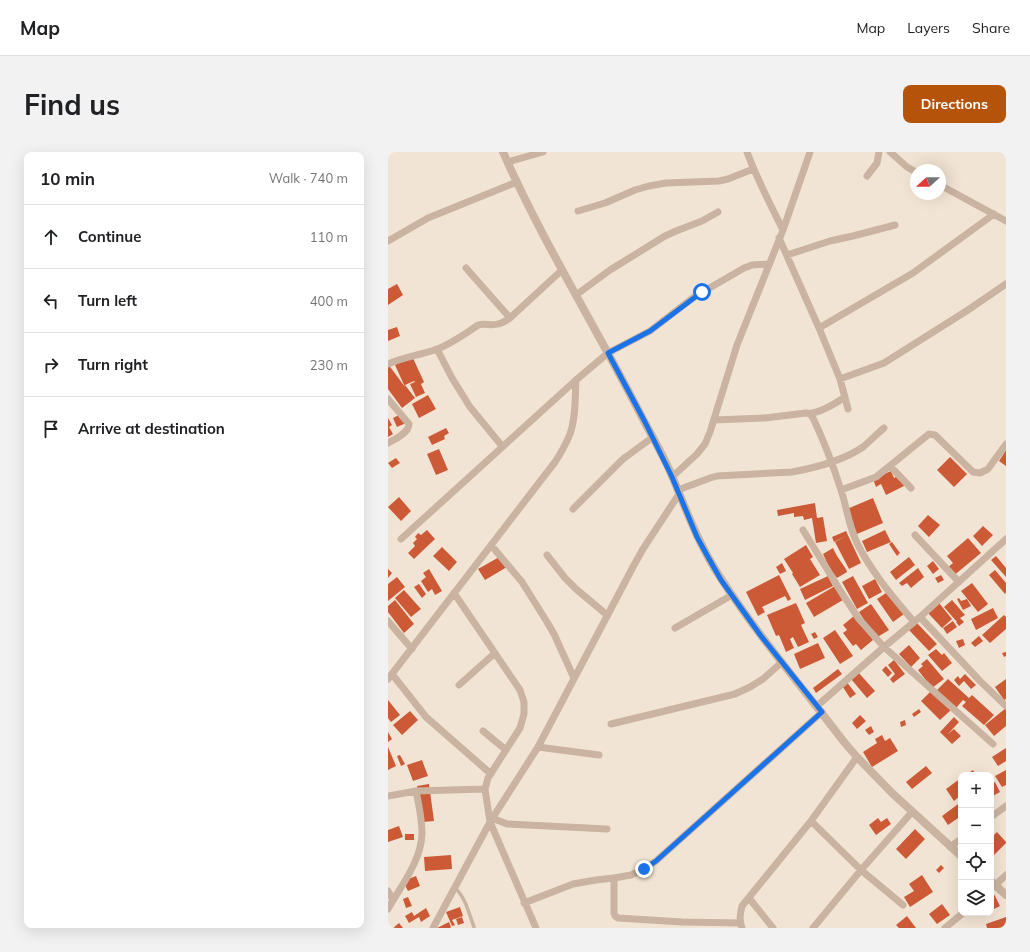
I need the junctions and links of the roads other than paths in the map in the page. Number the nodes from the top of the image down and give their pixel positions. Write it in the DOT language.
graph roads {
  1 [pos="504,152"];
  2 [pos="543,152"];
  3 [pos="747,152"];
  4 [pos="810,152"];
  5 [pos="879,152"];
  6 [pos="890,152"];
  7 [pos="508,162"];
  8 [pos="753,169"];
  9 [pos="910,169"];
  10 [pos="867,176"];
  11 [pos="517,182"];
  12 [pos="946,188"];
  13 [pos="578,211"];
  14 [pos="718,212"];
  15 [pos="994,214"];
  16 [pos="1006,222"];
  17 [pos="895,225"];
  18 [pos="783,230"];
  19 [pos="779,238"];
  20 [pos="388,242"];
  21 [pos="787,256"];
  22 [pos="769,264"];
  23 [pos="466,268"];
  24 [pos="562,270"];
  25 [pos="1006,284"];
  26 [pos="576,295"];
  27 [pos="510,318"];
  28 [pos="820,328"];
  29 [pos="437,349"];
  30 [pos="608,353"];
  31 [pos="388,364"];
  32 [pos="576,380"];
  33 [pos="840,380"];
  34 [pos="845,397"];
  35 [pos="388,399"];
  36 [pos="848,409"];
  37 [pos="810,414"];
  38 [pos="714,420"];
  39 [pos="884,428"];
  40 [pos="653,437"];
  41 [pos="388,443"];
  42 [pos="1006,444"];
  43 [pos="502,446"];
  44 [pos="832,462"];
  45 [pos="890,466"];
  46 [pos="672,477"];
  47 [pos="911,488"];
  48 [pos="841,490"];
  49 [pos="678,492"];
  50 [pos="573,509"];
  51 [pos="803,530"];
  52 [pos="915,535"];
  53 [pos="401,539"];
  54 [pos="1006,539"];
  55 [pos="491,545"];
  56 [pos="546,555"];
  57 [pos="959,582"];
  58 [pos="454,593"];
  59 [pos="732,594"];
  60 [pos="607,615"];
  61 [pos="917,620"];
  62 [pos="388,621"];
  63 [pos="675,628"];
  64 [pos="884,647"];
  65 [pos="412,649"];
  66 [pos="495,653"];
  67 [pos="782,662"];
  68 [pos="390,676"];
  69 [pos="574,678"];
  70 [pos="459,685"];
  71 [pos="1006,706"];
  72 [pos="819,709"];
  73 [pos="611,724"];
  74 [pos="483,731"];
  75 [pos="993,744"];
  76 [pos="538,747"];
  77 [pos="506,750"];
  78 [pos="599,755"];
  79 [pos="857,757"];
  80 [pos="491,774"];
  81 [pos="485,789"];
  82 [pos="416,791"];
  83 [pos="388,796"];
  84 [pos="1006,806"];
  85 [pos="912,812"];
  86 [pos="994,815"];
  87 [pos="491,820"];
  88 [pos="811,821"];
  89 [pos="607,829"];
  90 [pos="958,841"];
  91 [pos="950,847"];
  92 [pos="958,854"];
  93 [pos="861,870"];
  94 [pos="1006,875"];
  95 [pos="614,878"];
  96 [pos="994,884"];
  97 [pos="994,886"];
  98 [pos="455,888"];
  99 [pos="388,891"];
  100 [pos="1006,895"];
  101 [pos="749,898"];
  102 [pos="393,900"];
  103 [pos="524,902"];
  104 [pos="903,905"];
  105 [pos="388,909"];
  106 [pos="959,916"];
  107 [pos="741,926"];
  108 [pos="474,927"];
  109 [pos="434,928"];
  110 [pos="536,928"];
  111 [pos="773,928"];
  112 [pos="813,928"];
  113 [pos="945,928"];
  1 -- 7 [label="street"];
  2 -- 7 [label="street"];
  3 -- 8 [label="street"];
  4 -- 18 [label="street"];
  5 -- 10 [label="street"];
  6 -- 9 [label="street"];
  7 -- 11 [label="street"];
  8 -- 13 [label="street"];
  8 -- 18 [label="street"];
  11 -- 20 [label="street"];
  11 -- 24 [label="street"];
  12 -- 15 [label="street"];
  14 -- 26 [label="street"];
  15 -- 16 [label="street"];
  15 -- 28 [label="street"];
  17 -- 21 [label="street"];
  18 -- 19 [label="street"];
  19 -- 21 [label="street"];
  19 -- 22 [label="street"];
  21 -- 28 [label="street"];
  22 -- 30 [label="street"];
  22 -- 38 [label="street"];
  23 -- 27 [label="street"];
  24 -- 26 [label="street"];
  24 -- 27 [label="street"];
  25 -- 33 [label="street"];
  26 -- 30 [label="street"];
  27 -- 29 [label="street"];
  28 -- 33 [label="street"];
  29 -- 31 [label="street"];
  29 -- 43 [label="street"];
  30 -- 32 [label="street"];
  30 -- 40 [label="street"];
  32 -- 43 [label="street"];
  32 -- 55 [label="street"];
  33 -- 34 [label="street"];
  34 -- 36 [label="street"];
  34 -- 37 [label="street"];
  35 -- 41 [label="street"];
  37 -- 38 [label="street"];
  37 -- 44 [label="street"];
  38 -- 46 [label="street"];
  39 -- 44 [label="street"];
  40 -- 46 [label="street"];
  40 -- 50 [label="street"];
  42 -- 45 [label="street"];
  43 -- 53 [label="street"];
  44 -- 48 [label="street"];
  44 -- 49 [label="street"];
  45 -- 47 [label="street"];
  45 -- 48 [label="street"];
  46 -- 49 [label="street"];
  48 -- 61 [label="street"];
  49 -- 59 [label="street"];
  49 -- 60 [label="street"];
  51 -- 64 [label="street"];
  52 -- 57 [label="street"];
  54 -- 57 [label="street"];
  55 -- 58 [label="street"];
  55 -- 69 [label="street"];
  56 -- 60 [label="street"];
  57 -- 61 [label="street"];
  58 -- 65 [label="street"];
  58 -- 66 [label="street"];
  59 -- 63 [label="street"];
  59 -- 67 [label="street"];
  60 -- 69 [label="street"];
  61 -- 64 [label="street"];
  61 -- 71 [label="street"];
  62 -- 65 [label="street"];
  64 -- 72 [label="street"];
  64 -- 75 [label="street"];
  65 -- 68 [label="street"];
  66 -- 70 [label="street"];
  66 -- 77 [label="street"];
  67 -- 72 [label="street"];
  67 -- 73 [label="street"];
  68 -- 80 [label="street"];
  69 -- 76 [label="street"];
  72 -- 79 [label="street"];
  72 -- 95 [label="street"];
  74 -- 77 [label="street"];
  76 -- 78 [label="street"];
  76 -- 87 [label="street"];
  77 -- 80 [label="street"];
  79 -- 85 [label="street"];
  79 -- 88 [label="street"];
  80 -- 81 [label="street"];
  81 -- 82 [label="street"];
  81 -- 87 [label="street"];
  82 -- 83 [label="street"];
  82 -- 102 [label="street"];
  84 -- 86 [label="street"];
  85 -- 91 [label="street"];
  85 -- 93 [label="street"];
  87 -- 89 [label="street"];
  87 -- 98 [label="street"];
  87 -- 103 [label="street"];
  88 -- 93 [label="street"];
  88 -- 101 [label="street"];
  90 -- 91 [label="street"];
  91 -- 92 [label="street"];
  93 -- 104 [label="street"];
  93 -- 112 [label="street"];
  94 -- 96 [label="street"];
  95 -- 103 [label="street"];
  95 -- 107 [label="street"];
  97 -- 100 [label="street"];
  98 -- 108 [label="lane"];
  98 -- 109 [label="street"];
  99 -- 102 [label="street"];
  101 -- 107 [label="street"];
  101 -- 111 [label="street"];
  102 -- 105 [label="street"];
  103 -- 110 [label="street"];
  106 -- 113 [label="street"];
}
